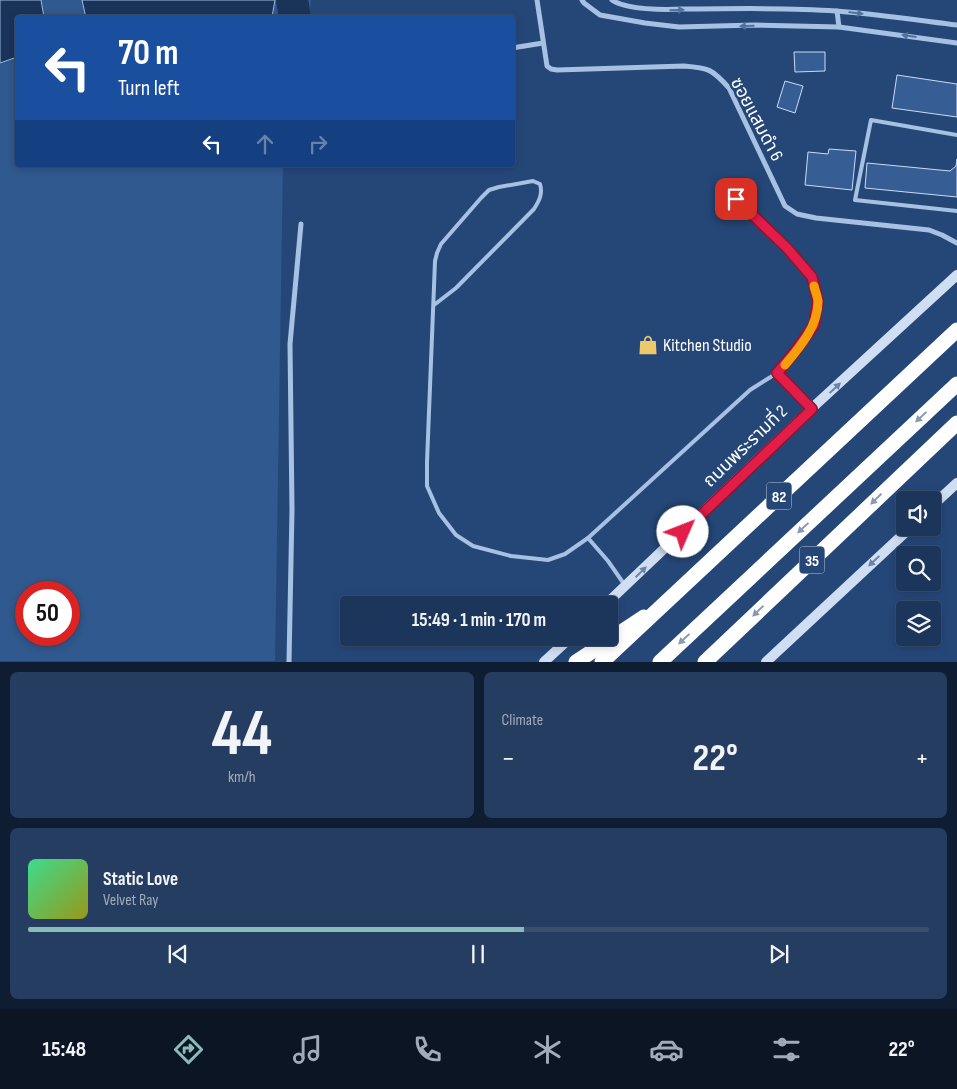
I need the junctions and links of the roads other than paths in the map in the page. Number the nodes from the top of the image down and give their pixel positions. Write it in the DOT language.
graph roads {
  1 [pos="537,0"];
  2 [pos="582,0"];
  3 [pos="612,0"];
  4 [pos="837,11"];
  5 [pos="957,25"];
  6 [pos="839,27"];
  7 [pos="543,43"];
  8 [pos="957,43"];
  9 [pos="515,48"];
  10 [pos="957,135"];
  11 [pos="736,199"];
  12 [pos="957,211"];
  13 [pos="301,224"];
  14 [pos="957,243"];
  15 [pos="957,275"];
  16 [pos="434,305"];
  17 [pos="957,332"];
  18 [pos="777,373"];
  19 [pos="957,384"];
  20 [pos="812,409"];
  21 [pos="957,423"];
  22 [pos="957,483"];
  23 [pos="941,498"];
  24 [pos="901,536"];
  25 [pos="588,538"];
  26 [pos="625,586"];
  27 [pos="614,596"];
  28 [pos="667,602"];
  29 [pos="561,646"];
  30 [pos="708,659"];
  31 [pos="288,662"];
  32 [pos="544,662"];
  33 [pos="576,662"];
  34 [pos="603,662"];
  35 [pos="660,662"];
  36 [pos="766,662"];
  1 -- 7 [label="street, ซอยแสมดำ 6"];
  6 -- 2 [label="street, one-way"];
  3 -- 4 [label="street, one-way"];
  4 -- 5 [label="street, one-way"];
  4 -- 6 [label="street"];
  8 -- 6 [label="street, one-way"];
  7 -- 9 [label="street"];
  7 -- 14 [label="street, ซอยแสมดำ 6"];
  10 -- 12 [label="lane"];
  11 -- 18 [label="lane"];
  13 -- 31 [label="street"];
  20 -- 15 [label="main road, ถนนพระรามที่ 2, one-way"];
  16 -- 16 [label="lane"];
  16 -- 25 [label="lane"];
  17 -- 28 [label="highway"];
  17 -- 34 [label="highway, 82, bridge"];
  18 -- 20 [label="lane"];
  18 -- 25 [label="lane"];
  19 -- 35 [label="highway, 82, one-way"];
  26 -- 20 [label="main road, ถนนพระรามที่ 2, one-way"];
  21 -- 30 [label="highway, 35, one-way"];
  22 -- 23 [label="main road"];
  24 -- 36 [label="main road, 35, one-way"];
  25 -- 26 [label="lane"];
  26 -- 27 [label="main road, ถนนพระรามที่ 2"];
  28 -- 33 [label="highway"];
  28 -- 34 [label="highway"];
  29 -- 32 [label="main road"];
}
